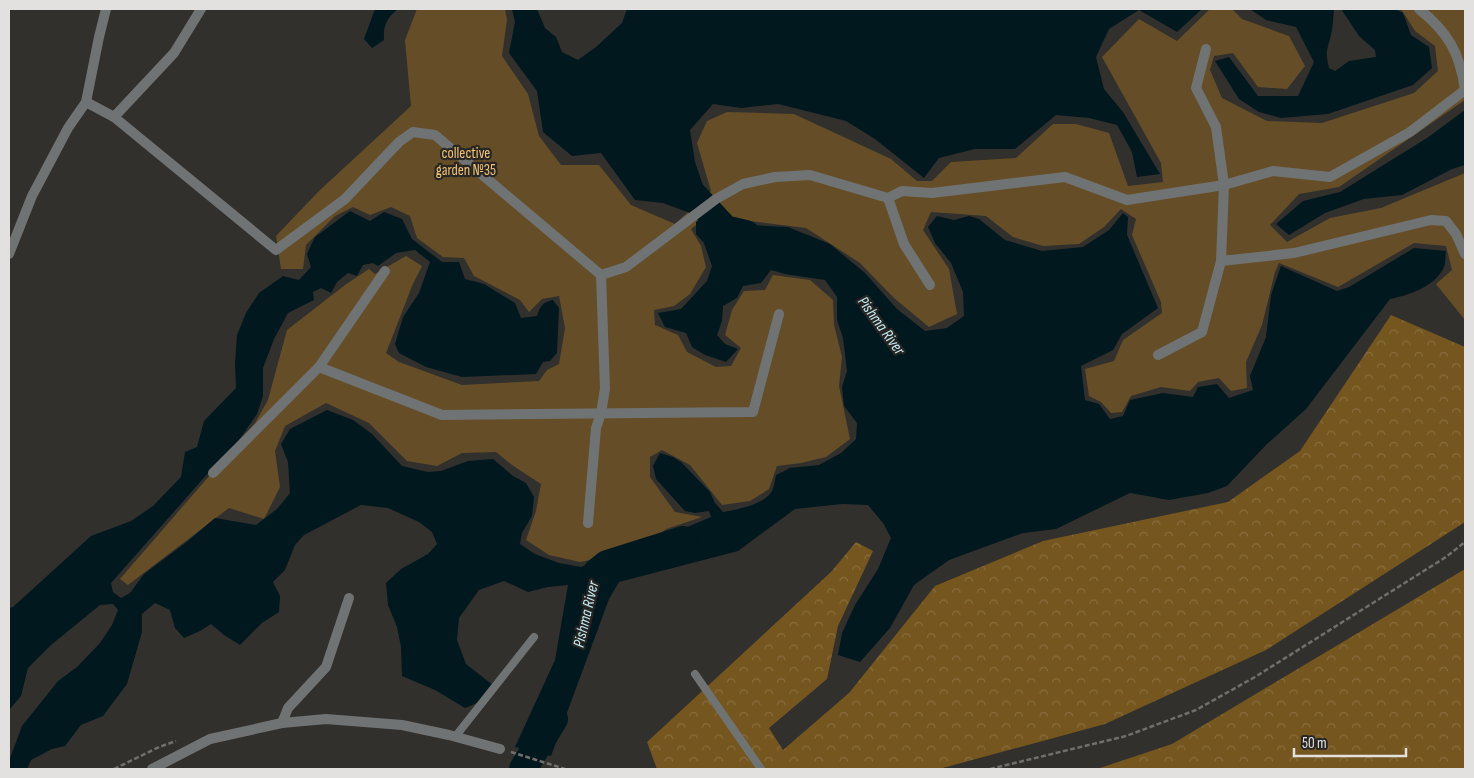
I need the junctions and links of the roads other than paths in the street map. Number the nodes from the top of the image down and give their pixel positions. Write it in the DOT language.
graph roads {
  1 [pos="106,9"];
  2 [pos="201,9"];
  3 [pos="1419,9"];
  4 [pos="1206,49"];
  5 [pos="86,102"];
  6 [pos="114,116"];
  7 [pos="1224,184"];
  8 [pos="888,198"];
  9 [pos="9,254"];
  10 [pos="1465,254"];
  11 [pos="1221,261"];
  12 [pos="385,271"];
  13 [pos="601,275"];
  14 [pos="930,285"];
  15 [pos="779,314"];
  16 [pos="1158,355"];
  17 [pos="319,367"];
  18 [pos="601,413"];
  19 [pos="213,473"];
  20 [pos="588,522"];
  21 [pos="349,598"];
  22 [pos="534,637"];
  23 [pos="695,674"];
  24 [pos="282,723"];
  25 [pos="455,737"];
  26 [pos="500,748"];
  27 [pos="152,769"];
  28 [pos="760,769"];
  1 -- 5 [label="street"];
  2 -- 6 [label="street"];
  3 -- 7 [label="street"];
  4 -- 7 [label="street"];
  5 -- 6 [label="street"];
  5 -- 9 [label="street"];
  6 -- 13 [label="street"];
  7 -- 8 [label="street"];
  7 -- 11 [label="street"];
  8 -- 13 [label="street"];
  8 -- 14 [label="street"];
  10 -- 11 [label="street"];
  11 -- 16 [label="street"];
  12 -- 17 [label="street"];
  13 -- 18 [label="street"];
  15 -- 18 [label="street"];
  17 -- 18 [label="street"];
  17 -- 19 [label="street"];
  18 -- 20 [label="street"];
  21 -- 24 [label="street"];
  22 -- 25 [label="lane"];
  23 -- 28 [label="lane"];
  24 -- 25 [label="street"];
  24 -- 27 [label="street"];
  25 -- 26 [label="street"];
}
